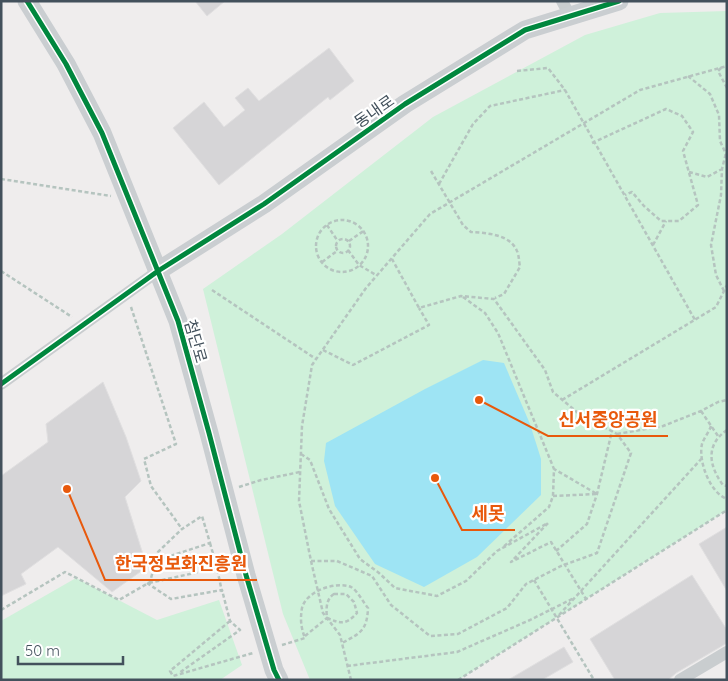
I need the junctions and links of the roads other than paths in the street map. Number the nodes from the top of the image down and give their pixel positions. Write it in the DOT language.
graph roads {
  1 [pos="27,1"];
  2 [pos="619,1"];
  3 [pos="566,9"];
  4 [pos="158,271"];
  5 [pos="1,384"];
  6 [pos="727,652"];
  7 [pos="279,680"];
  8 [pos="680,680"];
  1 -- 4 [label="street, 첨단로"];
  2 -- 3 [label="street, 동내로"];
  3 -- 4 [label="street, 동내로"];
  4 -- 5 [label="street"];
  4 -- 7 [label="street, 첨단로"];
  6 -- 8 [label="street"];
}
